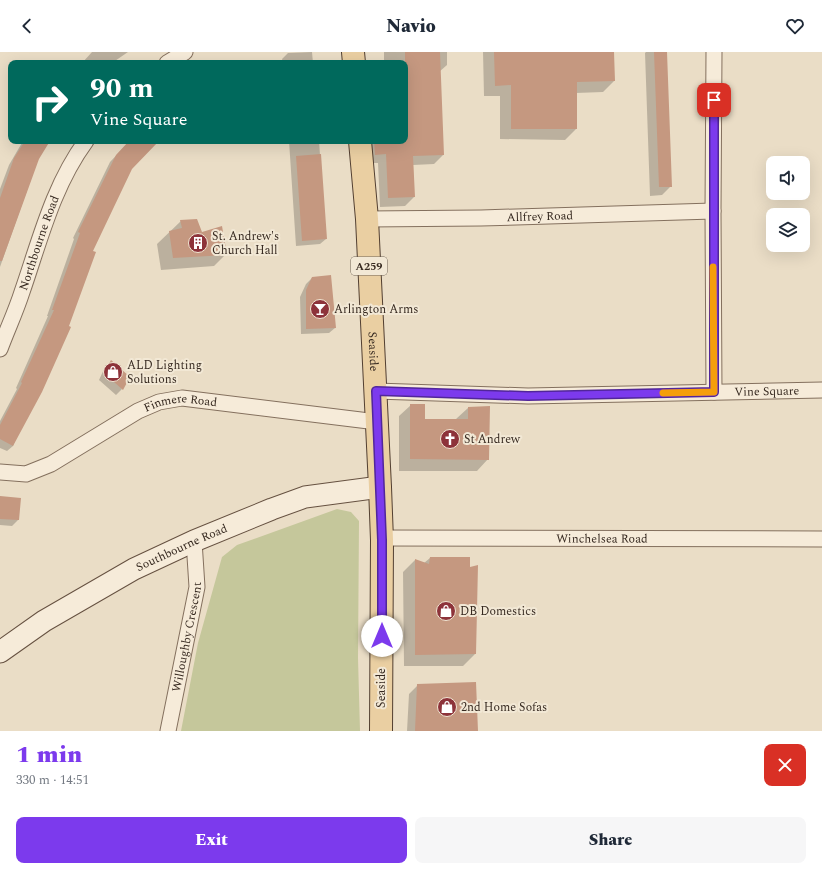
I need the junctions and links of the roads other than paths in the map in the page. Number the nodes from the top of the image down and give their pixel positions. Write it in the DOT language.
graph roads {
  1 [pos="185,52"];
  2 [pos="714,52"];
  3 [pos="172,60"];
  4 [pos="84,144"];
  5 [pos="360,144"];
  6 [pos="713,211"];
  7 [pos="367,219"];
  8 [pos="0,349"];
  9 [pos="822,390"];
  10 [pos="376,391"];
  11 [pos="714,392"];
  12 [pos="377,422"];
  13 [pos="0,472"];
  14 [pos="380,487"];
  15 [pos="381,538"];
  16 [pos="822,539"];
  17 [pos="194,541"];
  18 [pos="0,652"];
  19 [pos="168,731"];
  20 [pos="381,731"];
  1 -- 3 [label="street"];
  2 -- 6 [label="street"];
  4 -- 8 [label="street, Northbourne Road"];
  5 -- 7 [label="main road, Seaside / A259"];
  6 -- 7 [label="street, Allfrey Road"];
  6 -- 11 [label="street"];
  7 -- 10 [label="main road, Seaside / A259"];
  9 -- 11 [label="street, Vine Square"];
  10 -- 11 [label="street, Vine Square"];
  10 -- 12 [label="main road, Seaside / A259"];
  12 -- 13 [label="street, Finmere Road"];
  12 -- 14 [label="main road, Seaside / A259"];
  14 -- 15 [label="main road, Seaside / A259"];
  14 -- 17 [label="street, Southbourne Road"];
  15 -- 16 [label="street, Winchelsea Road"];
  15 -- 20 [label="main road, Seaside / A259"];
  17 -- 18 [label="street, Southbourne Road"];
  17 -- 19 [label="street, Willoughby Crescent"];
}
